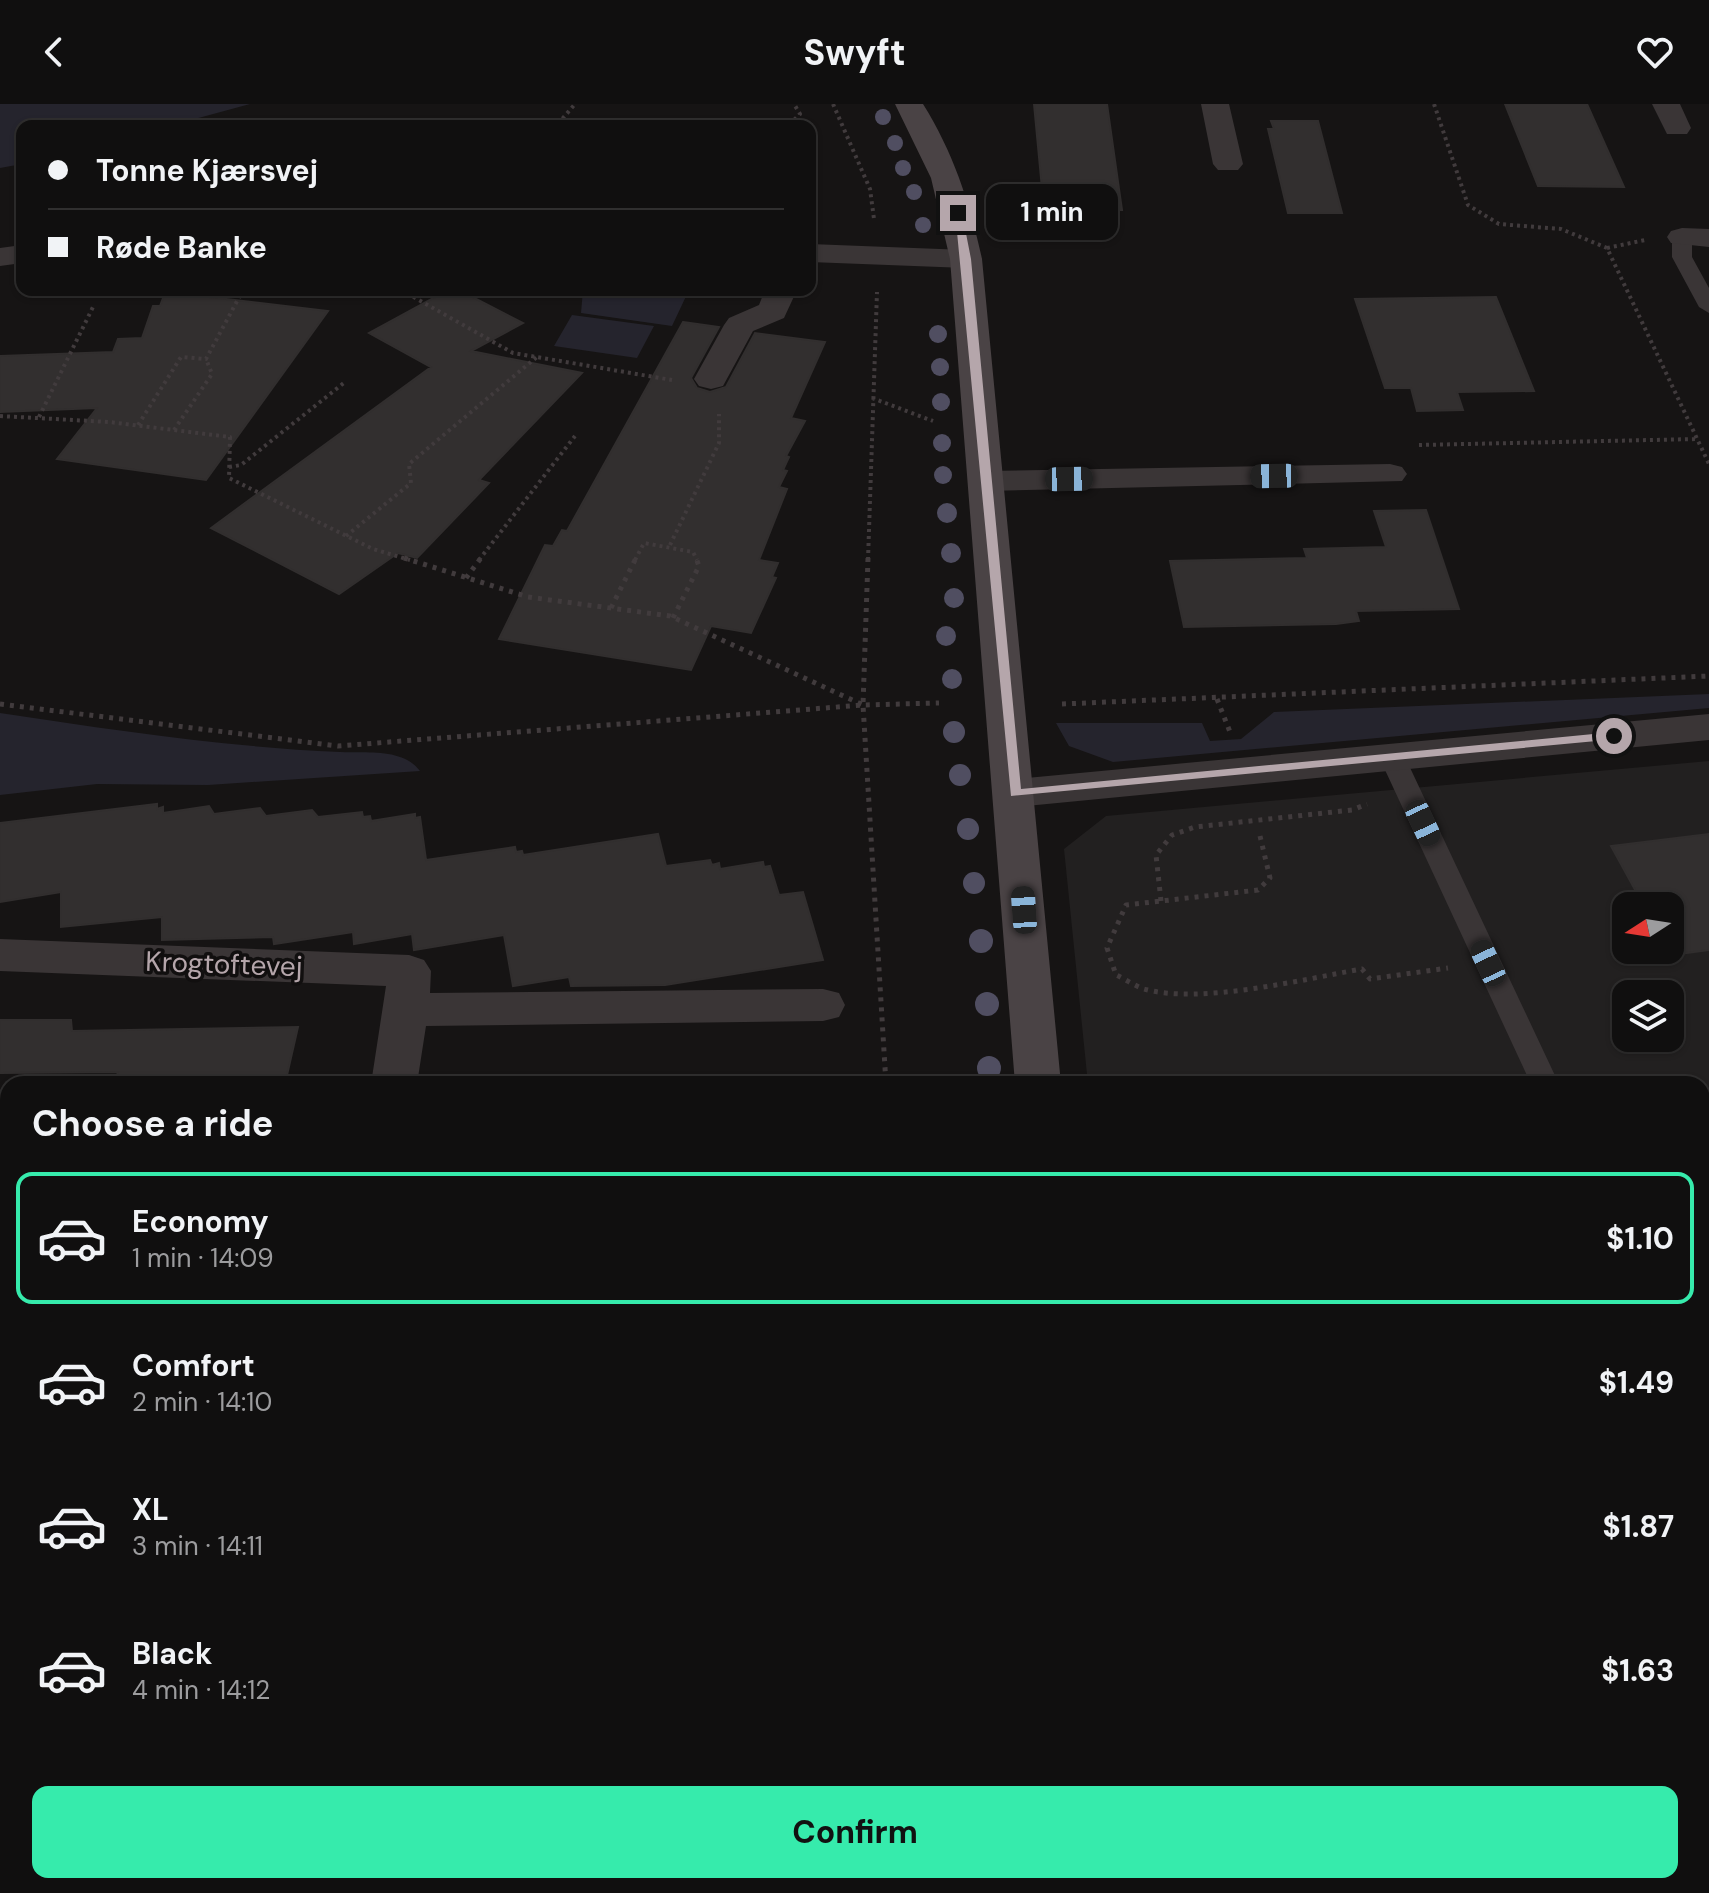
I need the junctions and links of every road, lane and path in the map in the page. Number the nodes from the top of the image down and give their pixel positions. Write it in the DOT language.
graph roads {
  1 [pos="575,104"];
  2 [pos="794,104"];
  3 [pos="833,104"];
  4 [pos="909,104"];
  5 [pos="1215,104"];
  6 [pos="1434,104"];
  7 [pos="561,120"];
  8 [pos="794,120"];
  9 [pos="1228,164"];
  10 [pos="1695,237"];
  11 [pos="816,253"];
  12 [pos="879,258"];
  13 [pos="966,259"];
  14 [pos="240,296"];
  15 [pos="412,296"];
  16 [pos="779,296"];
  17 [pos="94,305"];
  18 [pos="1709,307"];
  19 [pos="539,355"];
  20 [pos="206,359"];
  21 [pos="677,381"];
  22 [pos="345,382"];
  23 [pos="717,391"];
  24 [pos="872,398"];
  25 [pos="0,416"];
  26 [pos="39,417"];
  27 [pos="138,425"];
  28 [pos="174,430"];
  29 [pos="575,436"];
  30 [pos="1698,439"];
  31 [pos="983,440"];
  32 [pos="1709,464"];
  33 [pos="229,467"];
  34 [pos="1390,474"];
  35 [pos="986,481"];
  36 [pos="346,536"];
  37 [pos="670,545"];
  38 [pos="466,578"];
  39 [pos="611,608"];
  40 [pos="673,618"];
  41 [pos="1709,676"];
  42 [pos="1217,699"];
  43 [pos="939,703"];
  44 [pos="0,704"];
  45 [pos="1062,704"];
  46 [pos="863,705"];
  47 [pos="1709,727"];
  48 [pos="1232,736"];
  49 [pos="1400,772"];
  50 [pos="1015,793"];
  51 [pos="1260,836"];
  52 [pos="1161,901"];
  53 [pos="0,955"];
  54 [pos="1488,963"];
  55 [pos="823,1005"];
  56 [pos="407,1010"];
  57 [pos="395,1076"];
  58 [pos="886,1076"];
  59 [pos="1037,1076"];
  60 [pos="1541,1076"];
  1 -- 7 [label="path"];
  2 -- 8 [label="path"];
  3 -- 12 [label="path"];
  4 -- 13 [label="street"];
  5 -- 9 [label="street"];
  6 -- 30 [label="path"];
  10 -- 18 [label="lane"];
  11 -- 12 [label="street"];
  12 -- 13 [label="street"];
  12 -- 24 [label="path"];
  13 -- 31 [label="street"];
  14 -- 20 [label="path"];
  15 -- 19 [label="path"];
  16 -- 23 [label="street"];
  17 -- 26 [label="path"];
  19 -- 21 [label="path"];
  19 -- 36 [label="path"];
  20 -- 27 [label="path"];
  20 -- 28 [label="path"];
  22 -- 33 [label="path"];
  23 -- 37 [label="path"];
  24 -- 31 [label="path"];
  24 -- 46 [label="path"];
  25 -- 26 [label="path"];
  26 -- 27 [label="path"];
  27 -- 28 [label="path"];
  28 -- 33 [label="path"];
  29 -- 38 [label="path"];
  30 -- 32 [label="path"];
  30 -- 34 [label="path"];
  31 -- 35 [label="street"];
  33 -- 36 [label="path"];
  34 -- 35 [label="street"];
  35 -- 50 [label="street"];
  36 -- 38 [label="path"];
  37 -- 39 [label="path"];
  37 -- 40 [label="path"];
  38 -- 39 [label="path"];
  39 -- 40 [label="path"];
  40 -- 46 [label="path"];
  41 -- 42 [label="path"];
  42 -- 45 [label="path"];
  42 -- 48 [label="path"];
  43 -- 46 [label="path"];
  44 -- 46 [label="path"];
  46 -- 58 [label="path"];
  47 -- 49 [label="street"];
  49 -- 50 [label="street"];
  49 -- 52 [label="path"];
  49 -- 54 [label="lane"];
  50 -- 59 [label="street"];
  51 -- 52 [label="path"];
  52 -- 54 [label="path"];
  53 -- 56 [label="street, Krogtoftevej"];
  54 -- 60 [label="lane"];
  55 -- 56 [label="street"];
  56 -- 57 [label="street, Krogtoftevej"];
}
